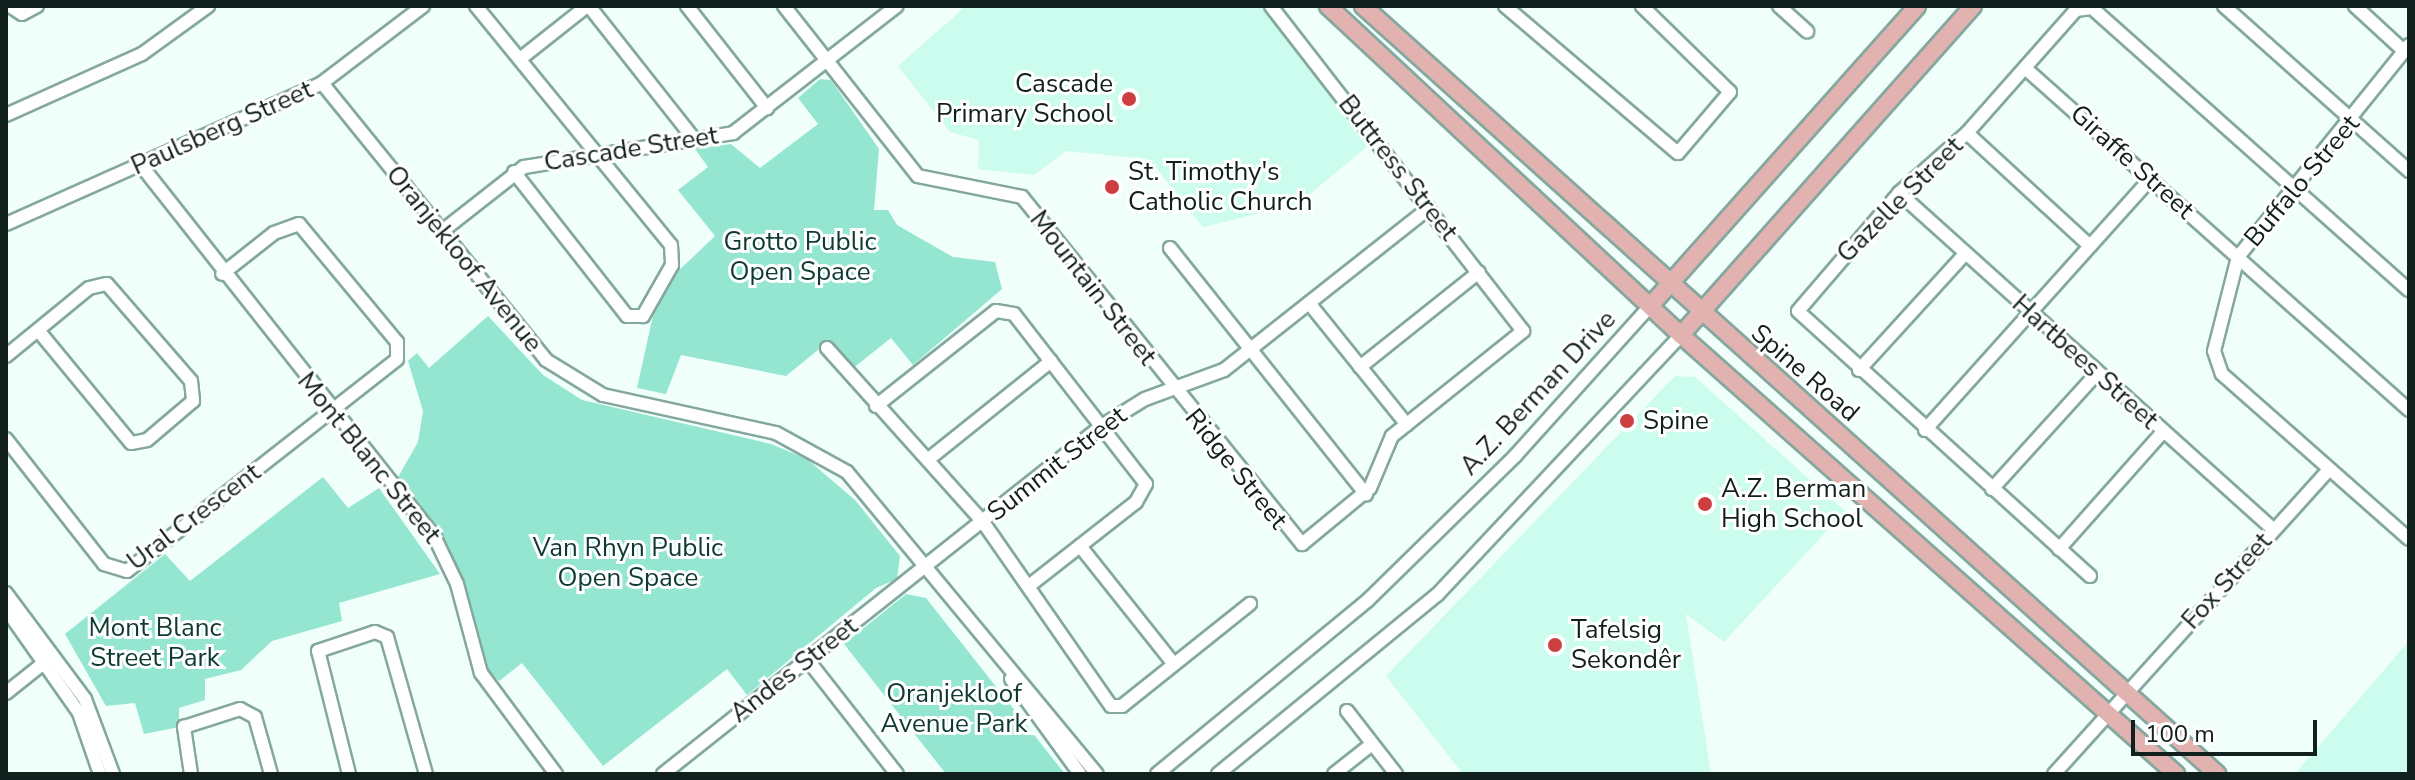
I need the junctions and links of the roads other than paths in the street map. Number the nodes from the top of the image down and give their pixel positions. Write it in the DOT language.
graph roads {
  1 [pos="10,6"];
  2 [pos="37,6"];
  3 [pos="208,6"];
  4 [pos="423,6"];
  5 [pos="476,6"];
  6 [pos="588,6"];
  7 [pos="687,6"];
  8 [pos="784,6"];
  9 [pos="897,6"];
  10 [pos="1271,6"];
  11 [pos="1328,6"];
  12 [pos="1363,6"];
  13 [pos="1505,6"];
  14 [pos="1642,6"];
  15 [pos="1779,6"];
  16 [pos="1917,6"];
  17 [pos="1973,6"];
  18 [pos="2224,6"];
  19 [pos="2355,6"];
  20 [pos="1807,31"];
  21 [pos="2406,48"];
  22 [pos="520,59"];
  23 [pos="828,61"];
  24 [pos="2025,68"];
  25 [pos="322,83"];
  26 [pos="767,108"];
  27 [pos="6,115"];
  28 [pos="2354,122"];
  29 [pos="1967,133"];
  30 [pos="695,140"];
  31 [pos="598,155"];
  32 [pos="140,164"];
  33 [pos="2409,171"];
  34 [pos="514,172"];
  35 [pos="2150,179"];
  36 [pos="2295,188"];
  37 [pos="1899,193"];
  38 [pos="1429,208"];
  39 [pos="6,224"];
  40 [pos="441,232"];
  41 [pos="2090,246"];
  42 [pos="1170,248"];
  43 [pos="1964,255"];
  44 [pos="2238,257"];
  45 [pos="1479,272"];
  46 [pos="222,274"];
  47 [pos="1668,286"];
  48 [pos="2409,290"];
  49 [pos="1309,303"];
  50 [pos="1651,305"];
  51 [pos="1700,313"];
  52 [pos="2030,314"];
  53 [pos="38,330"];
  54 [pos="1681,335"];
  55 [pos="827,348"];
  56 [pos="1249,350"];
  57 [pos="6,356"];
  58 [pos="1051,361"];
  59 [pos="1360,367"];
  60 [pos="1859,370"];
  61 [pos="2097,373"];
  62 [pos="1173,389"];
  63 [pos="876,406"];
  64 [pos="2409,410"];
  65 [pos="331,412"];
  66 [pos="1103,425"];
  67 [pos="1407,425"];
  68 [pos="1925,430"];
  69 [pos="2163,432"];
  70 [pos="6,439"];
  71 [pos="930,458"];
  72 [pos="2329,470"];
  73 [pos="1992,489"];
  74 [pos="1366,494"];
  75 [pos="983,522"];
  76 [pos="2273,529"];
  77 [pos="2409,539"];
  78 [pos="1080,546"];
  79 [pos="2059,549"];
  80 [pos="926,567"];
  81 [pos="2090,576"];
  82 [pos="1030,585"];
  83 [pos="6,593"];
  84 [pos="1250,604"];
  85 [pos="6,609"];
  86 [pos="50,658"];
  87 [pos="807,659"];
  88 [pos="1174,664"];
  89 [pos="1004,666"];
  90 [pos="6,693"];
  91 [pos="2126,693"];
  92 [pos="1347,711"];
  93 [pos="2108,714"];
  94 [pos="1372,744"];
  95 [pos="100,774"];
  96 [pos="113,774"];
  97 [pos="191,774"];
  98 [pos="271,774"];
  99 [pos="349,774"];
  100 [pos="426,774"];
  101 [pos="556,774"];
  102 [pos="663,774"];
  103 [pos="897,774"];
  104 [pos="1080,774"];
  105 [pos="1097,774"];
  106 [pos="1157,774"];
  107 [pos="1218,774"];
  108 [pos="1334,774"];
  109 [pos="1396,774"];
  110 [pos="2054,774"];
  111 [pos="2176,774"];
  112 [pos="2217,774"];
  1 -- 2 [label="street"];
  3 -- 27 [label="street"];
  4 -- 25 [label="street, Paulsberg Street"];
  5 -- 22 [label="street"];
  6 -- 22 [label="street"];
  6 -- 30 [label="street"];
  7 -- 26 [label="street"];
  8 -- 23 [label="street, Mountain Street"];
  9 -- 23 [label="street, Cascade Street"];
  10 -- 38 [label="street, Buttress Street"];
  11 -- 50 [label="main road, Spine Road"];
  12 -- 47 [label="main road, Spine Road"];
  13 -- 14 [label="street"];
  15 -- 20 [label="street"];
  16 -- 47 [label="main road, A.Z. Berman Drive"];
  17 -- 51 [label="main road"];
  18 -- 28 [label="street"];
  19 -- 21 [label="street"];
  21 -- 28 [label="street, Buffalo Street"];
  22 -- 31 [label="street"];
  23 -- 26 [label="street, Cascade Street"];
  23 -- 62 [label="street, Mountain Street"];
  24 -- 29 [label="street, Gazelle Street"];
  24 -- 35 [label="street, Giraffe Street"];
  24 -- 36 [label="street, Gazelle Street"];
  25 -- 32 [label="street, Paulsberg Street"];
  25 -- 40 [label="street, Oranjekloof Avenue"];
  26 -- 30 [label="street, Cascade Street"];
  28 -- 33 [label="street"];
  28 -- 36 [label="street, Buffalo Street"];
  29 -- 37 [label="street, Gazelle Street"];
  29 -- 41 [label="street"];
  30 -- 31 [label="street, Cascade Street"];
  31 -- 34 [label="street, Cascade Street"];
  31 -- 34 [label="street"];
  32 -- 39 [label="street, Paulsberg Street"];
  32 -- 46 [label="street, Mont Blanc Street"];
  34 -- 40 [label="street, Cascade Street"];
  35 -- 41 [label="street"];
  35 -- 44 [label="street, Giraffe Street"];
  36 -- 44 [label="street, Buffalo Street"];
  36 -- 48 [label="street, Gazelle Street"];
  37 -- 43 [label="street, Hartbees Street"];
  37 -- 60 [label="street, Gazelle Street"];
  38 -- 45 [label="street, Buttress Street"];
  38 -- 49 [label="street, Summit Street"];
  40 -- 80 [label="street, Oranjekloof Avenue"];
  41 -- 52 [label="street"];
  42 -- 56 [label="street"];
  43 -- 52 [label="street, Hartbees Street"];
  43 -- 60 [label="street"];
  44 -- 64 [label="street, Giraffe Street"];
  44 -- 72 [label="street, Buffalo Street"];
  45 -- 59 [label="street"];
  45 -- 67 [label="street, Buttress Street"];
  46 -- 65 [label="street, Mont Blanc Street"];
  46 -- 65 [label="street"];
  47 -- 50 [label="main road, A.Z. Berman Drive"];
  47 -- 51 [label="main road, Spine Road"];
  49 -- 56 [label="street, Summit Street"];
  49 -- 59 [label="street"];
  50 -- 54 [label="main road, Spine Road"];
  50 -- 106 [label="street, A.Z. Berman Drive"];
  51 -- 54 [label="main road"];
  51 -- 91 [label="main road, Spine Road"];
  52 -- 61 [label="street, Hartbees Street"];
  52 -- 68 [label="street"];
  53 -- 53 [label="street"];
  53 -- 57 [label="street"];
  54 -- 93 [label="main road, Spine Road"];
  54 -- 107 [label="street"];
  55 -- 63 [label="street"];
  56 -- 62 [label="street, Summit Street"];
  56 -- 74 [label="street"];
  58 -- 63 [label="street"];
  58 -- 66 [label="street"];
  58 -- 71 [label="street"];
  59 -- 67 [label="street"];
  60 -- 68 [label="street, Gazelle Street"];
  61 -- 69 [label="street, Hartbees Street"];
  61 -- 73 [label="street"];
  62 -- 66 [label="street, Summit Street"];
  62 -- 74 [label="street, Ridge Street"];
  63 -- 71 [label="street"];
  65 -- 70 [label="street, Ural Crescent"];
  65 -- 101 [label="street, Mont Blanc Street"];
  66 -- 75 [label="street, Summit Street"];
  66 -- 78 [label="street"];
  67 -- 74 [label="street"];
  68 -- 73 [label="street, Gazelle Street"];
  69 -- 76 [label="street, Hartbees Street"];
  69 -- 79 [label="street"];
  71 -- 75 [label="street"];
  72 -- 76 [label="street, Fox Street"];
  72 -- 77 [label="street, Buffalo Street"];
  73 -- 79 [label="street, Gazelle Street"];
  75 -- 80 [label="street, Summit Street"];
  75 -- 82 [label="street"];
  76 -- 91 [label="street, Fox Street"];
  78 -- 82 [label="street"];
  78 -- 88 [label="street"];
  79 -- 81 [label="street, Gazelle Street"];
  80 -- 87 [label="street, Andes Street"];
  80 -- 89 [label="street, Oranjekloof Avenue"];
  82 -- 88 [label="street"];
  83 -- 86 [label="street"];
  84 -- 88 [label="street"];
  85 -- 86 [label="street"];
  86 -- 90 [label="street"];
  86 -- 95 [label="street"];
  86 -- 96 [label="street"];
  87 -- 102 [label="street, Andes Street"];
  87 -- 103 [label="street"];
  89 -- 104 [label="street, Oranjekloof Avenue"];
  89 -- 105 [label="street, Oranjekloof Avenue"];
  91 -- 93 [label="street, Fox Street"];
  91 -- 112 [label="main road, Spine Road"];
  92 -- 94 [label="street"];
  93 -- 110 [label="street, Fox Street"];
  93 -- 111 [label="main road, Spine Road"];
  94 -- 108 [label="street"];
  94 -- 109 [label="street"];
  97 -- 98 [label="street"];
  99 -- 100 [label="street"];
}
